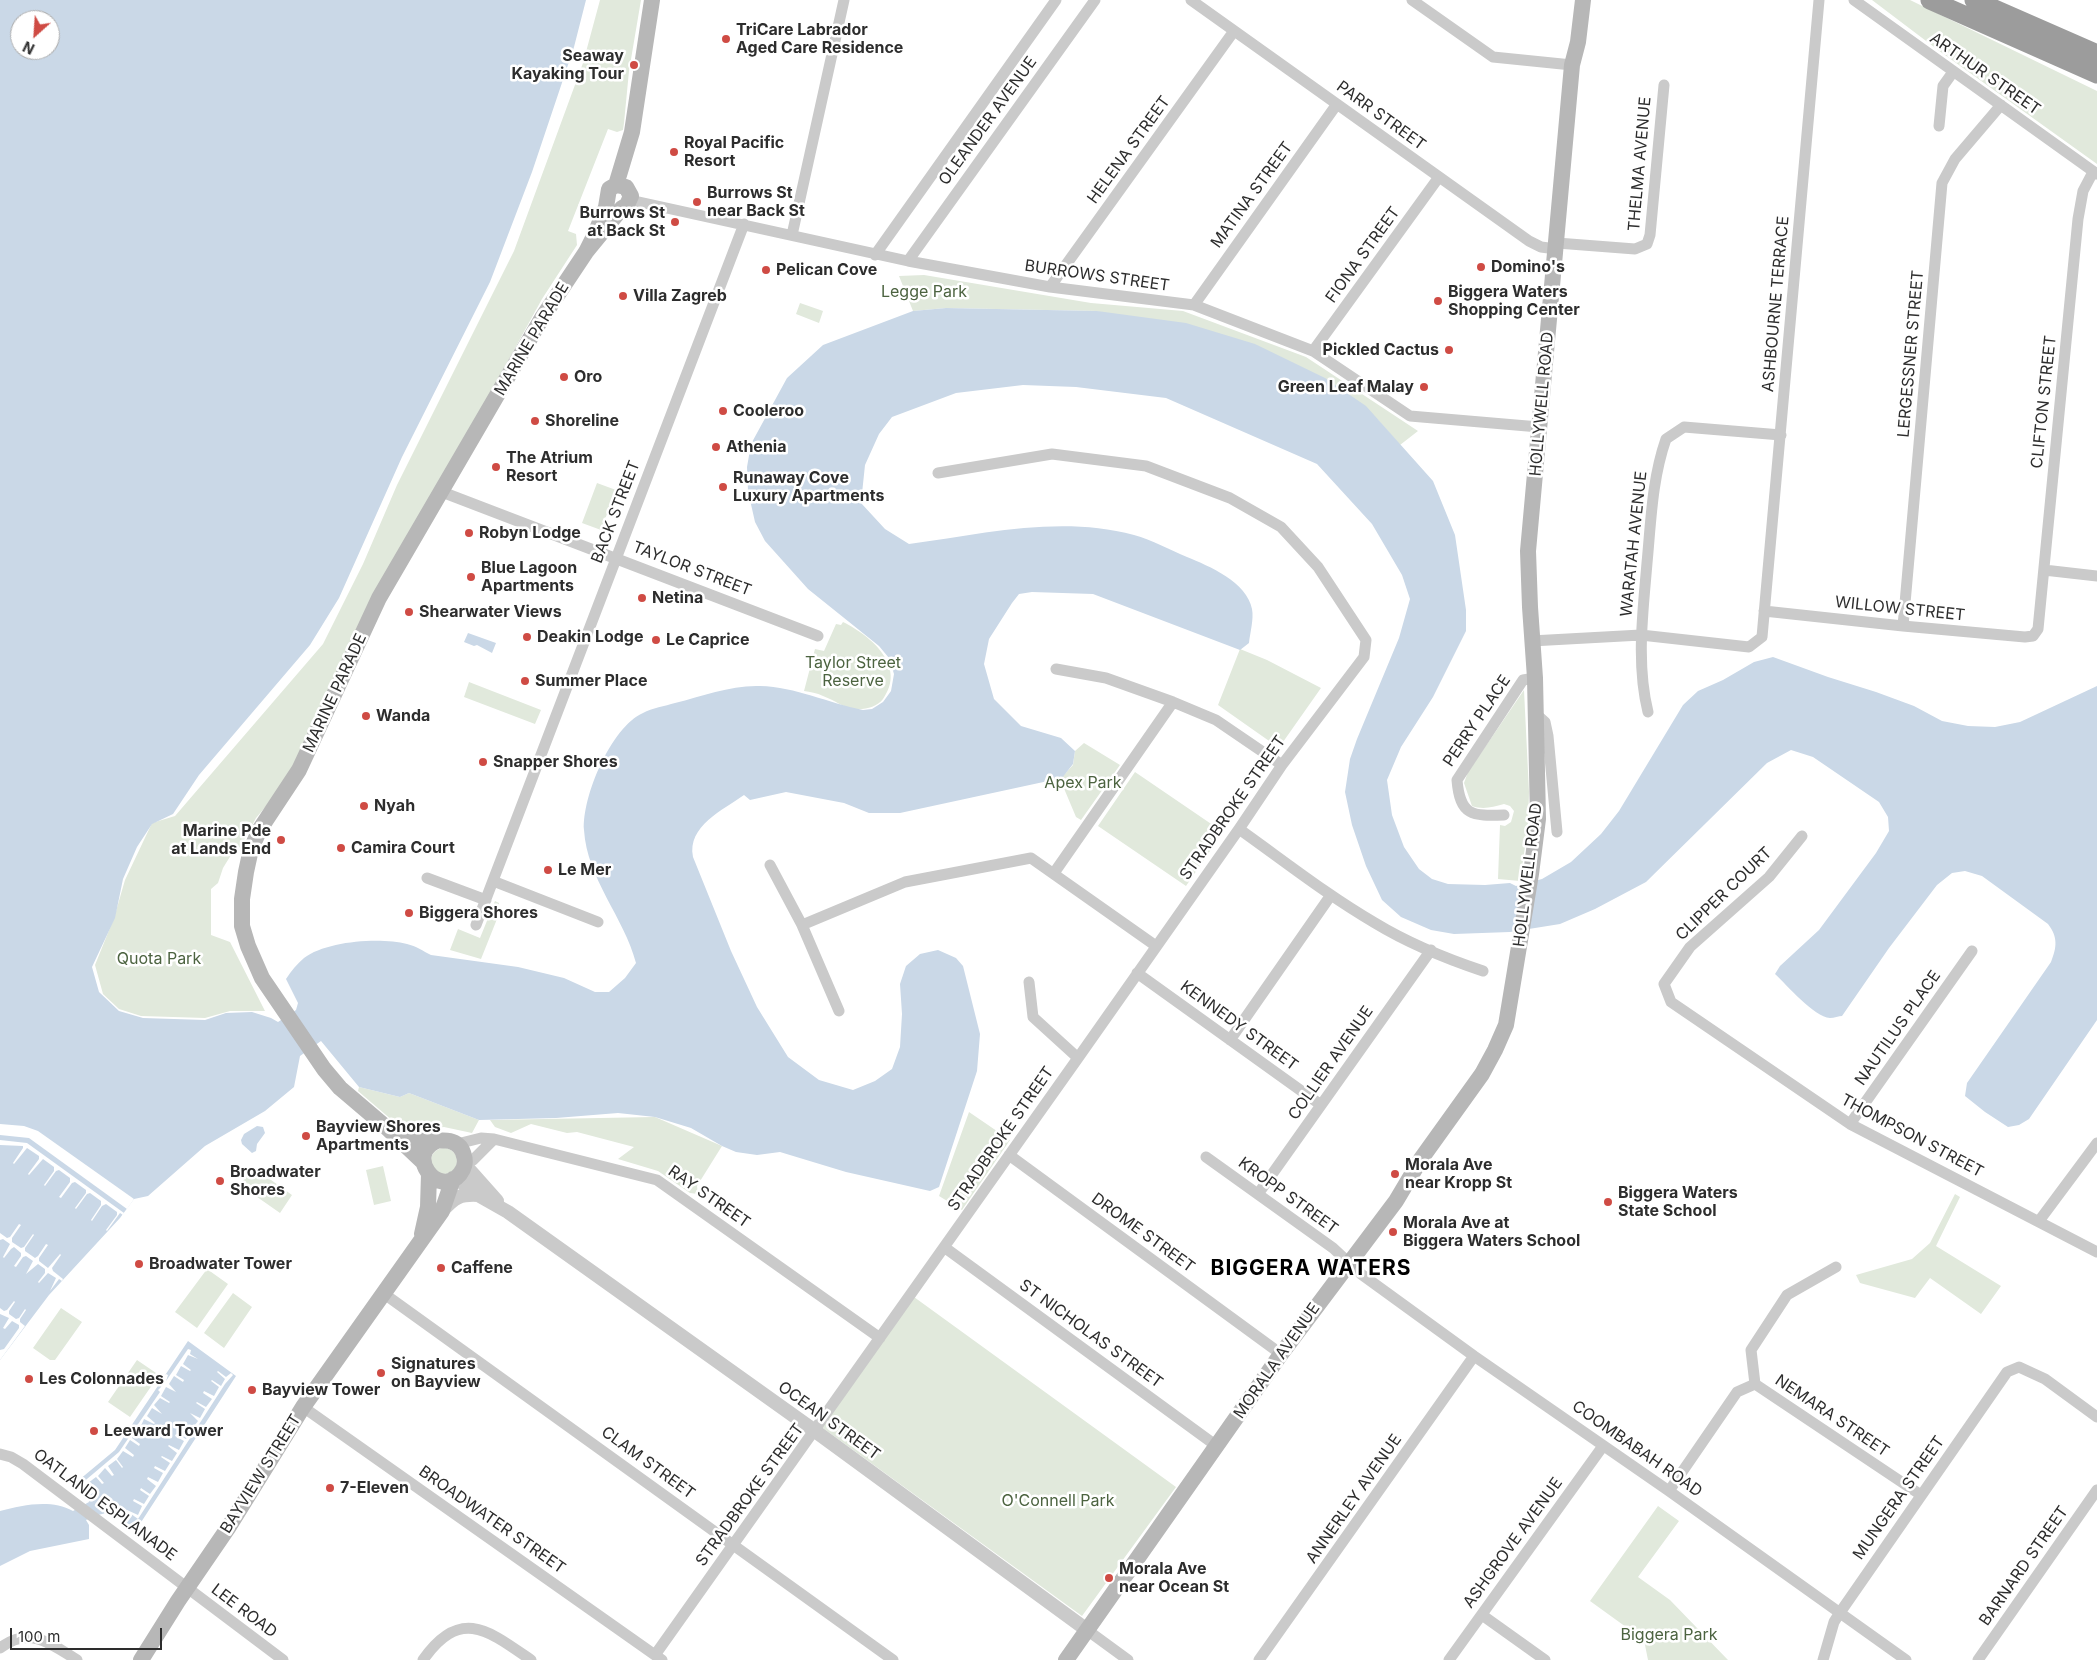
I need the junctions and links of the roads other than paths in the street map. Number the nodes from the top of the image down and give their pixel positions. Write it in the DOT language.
graph roads {
  1 [pos="652,0"];
  2 [pos="844,0"];
  3 [pos="1056,0"];
  4 [pos="1095,0"];
  5 [pos="1191,0"];
  6 [pos="1412,0"];
  7 [pos="1572,0"];
  8 [pos="1583,0"];
  9 [pos="1819,0"];
  10 [pos="1854,0"];
  11 [pos="1930,0"];
  12 [pos="1974,0"];
  13 [pos="1234,31"];
  14 [pos="2097,54"];
  15 [pos="1572,65"];
  16 [pos="1953,72"];
  17 [pos="2097,74"];
  18 [pos="1664,84"];
  19 [pos="1337,104"];
  20 [pos="2001,105"];
  21 [pos="1939,126"];
  22 [pos="2095,173"];
  23 [pos="1439,177"];
  24 [pos="624,196"];
  25 [pos="744,224"];
  26 [pos="792,235"];
  27 [pos="1556,246"];
  28 [pos="586,252"];
  29 [pos="875,255"];
  30 [pos="908,261"];
  31 [pos="1050,287"];
  32 [pos="1194,305"];
  33 [pos="1314,351"];
  34 [pos="1540,427"];
  35 [pos="1781,435"];
  36 [pos="938,473"];
  37 [pos="442,492"];
  38 [pos="616,557"];
  39 [pos="2044,570"];
  40 [pos="2097,576"];
  41 [pos="1764,611"];
  42 [pos="1903,626"];
  43 [pos="1641,635"];
  44 [pos="818,636"];
  45 [pos="2033,636"];
  46 [pos="1532,641"];
  47 [pos="1056,669"];
  48 [pos="1535,678"];
  49 [pos="1173,702"];
  50 [pos="1535,712"];
  51 [pos="1648,712"];
  52 [pos="1282,765"];
  53 [pos="1504,815"];
  54 [pos="1239,829"];
  55 [pos="1557,832"];
  56 [pos="1802,836"];
  57 [pos="770,865"];
  58 [pos="1054,873"];
  59 [pos="427,878"];
  60 [pos="493,881"];
  61 [pos="1331,895"];
  62 [pos="486,900"];
  63 [pos="598,922"];
  64 [pos="476,925"];
  65 [pos="802,925"];
  66 [pos="1156,946"];
  67 [pos="1431,950"];
  68 [pos="1972,951"];
  69 [pos="1484,971"];
  70 [pos="1137,973"];
  71 [pos="1028,982"];
  72 [pos="1671,1002"];
  73 [pos="1510,1007"];
  74 [pos="839,1011"];
  75 [pos="1230,1040"];
  76 [pos="1078,1058"];
  77 [pos="1321,1105"];
  78 [pos="1850,1124"];
  79 [pos="387,1128"];
  80 [pos="494,1139"];
  81 [pos="439,1140"];
  82 [pos="2097,1143"];
  83 [pos="457,1144"];
  84 [pos="1009,1155"];
  85 [pos="1206,1157"];
  86 [pos="426,1168"];
  87 [pos="460,1171"];
  88 [pos="1258,1194"];
  89 [pos="478,1195"];
  90 [pos="442,1211"];
  91 [pos="508,1212"];
  92 [pos="2038,1221"];
  93 [pos="420,1240"];
  94 [pos="944,1247"];
  95 [pos="2097,1252"];
  96 [pos="1350,1264"];
  97 [pos="1836,1267"];
  98 [pos="383,1293"];
  99 [pos="880,1338"];
  100 [pos="1281,1354"];
  101 [pos="1474,1356"];
  102 [pos="1755,1384"];
  103 [pos="303,1407"];
  104 [pos="2097,1417"];
  105 [pos="815,1432"];
  106 [pos="1603,1446"];
  107 [pos="1218,1447"];
  108 [pos="0,1454"];
  109 [pos="2097,1490"];
  110 [pos="1670,1491"];
  111 [pos="1921,1495"];
  112 [pos="734,1545"];
  113 [pos="187,1588"];
  114 [pos="1839,1614"];
  115 [pos="1482,1615"];
  116 [pos="1087,1630"];
  117 [pos="0,1648"];
  118 [pos="658,1657"];
  119 [pos="77,1660"];
  120 [pos="141,1660"];
  121 [pos="283,1660"];
  122 [pos="423,1660"];
  123 [pos="531,1660"];
  124 [pos="893,1660"];
  125 [pos="1066,1660"];
  126 [pos="1128,1660"];
  127 [pos="1259,1660"];
  128 [pos="1449,1660"];
  129 [pos="1545,1660"];
  130 [pos="1823,1660"];
  131 [pos="1906,1660"];
  132 [pos="1978,1660"];
  1 -- 24 [label="main road"];
  2 -- 26 [label="street"];
  3 -- 29 [label="street, OLEANDER AVENUE"];
  4 -- 30 [label="street, OLEANDER AVENUE"];
  5 -- 13 [label="street, PARR STREET"];
  6 -- 15 [label="street"];
  7 -- 15 [label="main road, HOLLYWELL ROAD"];
  8 -- 15 [label="main road, HOLLYWELL ROAD"];
  9 -- 35 [label="street, ASHBOURNE TERRACE"];
  10 -- 16 [label="street, ARTHUR STREET"];
  11 -- 17 [label="highway"];
  12 -- 14 [label="highway"];
  13 -- 19 [label="street, PARR STREET"];
  13 -- 31 [label="street, HELENA STREET"];
  15 -- 27 [label="main road, HOLLYWELL ROAD"];
  16 -- 20 [label="street, ARTHUR STREET"];
  16 -- 21 [label="street"];
  18 -- 27 [label="street, THELMA AVENUE"];
  19 -- 23 [label="street, PARR STREET"];
  19 -- 32 [label="street, MATINA STREET"];
  20 -- 22 [label="street, ARTHUR STREET"];
  20 -- 42 [label="street, LERGESSNER STREET"];
  22 -- 39 [label="street, CLIFTON STREET"];
  23 -- 27 [label="street, PARR STREET"];
  23 -- 33 [label="street, FIONA STREET"];
  24 -- 25 [label="street, BURROWS STREET"];
  24 -- 28 [label="main road, MARINE PARADE"];
  24 -- 28 [label="main road, MARINE PARADE"];
  25 -- 26 [label="street, BURROWS STREET"];
  25 -- 38 [label="street, BACK STREET"];
  26 -- 29 [label="street, BURROWS STREET"];
  27 -- 34 [label="main road, HOLLYWELL ROAD"];
  28 -- 37 [label="main road, MARINE PARADE"];
  29 -- 30 [label="street, BURROWS STREET"];
  30 -- 31 [label="street, BURROWS STREET"];
  31 -- 32 [label="street, BURROWS STREET"];
  32 -- 33 [label="street, BURROWS STREET"];
  33 -- 34 [label="street, BURROWS STREET"];
  34 -- 46 [label="main road, HOLLYWELL ROAD"];
  35 -- 41 [label="street, ASHBOURNE TERRACE"];
  35 -- 43 [label="street, WARATAH AVENUE"];
  36 -- 52 [label="street, STRADBROKE STREET"];
  37 -- 38 [label="street, TAYLOR STREET"];
  37 -- 79 [label="main road, MARINE PARADE"];
  38 -- 44 [label="street, TAYLOR STREET"];
  38 -- 60 [label="street, BACK STREET"];
  39 -- 40 [label="street"];
  39 -- 45 [label="street, CLIFTON STREET"];
  41 -- 42 [label="street, WILLOW STREET"];
  41 -- 43 [label="street, ASHBOURNE TERRACE"];
  42 -- 45 [label="street, WILLOW STREET"];
  43 -- 46 [label="street, ASHBOURNE TERRACE"];
  43 -- 51 [label="street, WARATAH AVENUE"];
  46 -- 48 [label="main road, HOLLYWELL ROAD"];
  47 -- 49 [label="street"];
  48 -- 50 [label="main road, HOLLYWELL ROAD"];
  48 -- 53 [label="street, PERRY PLACE"];
  49 -- 52 [label="street"];
  49 -- 58 [label="street"];
  50 -- 55 [label="street, HOLLYWELL ROAD"];
  50 -- 73 [label="main road, HOLLYWELL ROAD"];
  52 -- 54 [label="street, STRADBROKE STREET"];
  54 -- 61 [label="street"];
  54 -- 66 [label="street, STRADBROKE STREET"];
  56 -- 72 [label="street, CLIPPER COURT"];
  57 -- 65 [label="street"];
  58 -- 65 [label="street"];
  58 -- 66 [label="street"];
  59 -- 62 [label="street"];
  60 -- 62 [label="street, BACK STREET"];
  60 -- 63 [label="street"];
  61 -- 67 [label="street"];
  61 -- 75 [label="street"];
  62 -- 64 [label="street, BACK STREET"];
  65 -- 74 [label="street"];
  66 -- 70 [label="street, STRADBROKE STREET"];
  67 -- 69 [label="street"];
  67 -- 77 [label="street, COLLIER AVENUE"];
  68 -- 78 [label="street, NAUTILUS PLACE"];
  70 -- 75 [label="street, KENNEDY STREET"];
  70 -- 76 [label="street, STRADBROKE STREET"];
  71 -- 76 [label="street"];
  72 -- 78 [label="street, THOMPSON STREET"];
  73 -- 96 [label="main road, MORALA AVENUE"];
  75 -- 77 [label="street, KENNEDY STREET"];
  76 -- 84 [label="street, STRADBROKE STREET"];
  77 -- 88 [label="street, COLLIER AVENUE"];
  78 -- 92 [label="street, THOMPSON STREET"];
  79 -- 81 [label="main road, MARINE PARADE"];
  79 -- 86 [label="main road, MARINE PARADE"];
  80 -- 83 [label="street, RAY STREET"];
  80 -- 87 [label="street"];
  80 -- 99 [label="street, RAY STREET"];
  81 -- 83 [label="main road"];
  81 -- 86 [label="main road"];
  82 -- 92 [label="street"];
  83 -- 87 [label="main road"];
  84 -- 94 [label="street, STRADBROKE STREET"];
  84 -- 100 [label="street, DROME STREET"];
  85 -- 88 [label="street, KROPP STREET"];
  86 -- 87 [label="main road"];
  86 -- 93 [label="main road, BAYVIEW STREET"];
  87 -- 89 [label="street, OCEAN STREET"];
  87 -- 90 [label="main road, BAYVIEW STREET"];
  87 -- 91 [label="street, OCEAN STREET"];
  88 -- 96 [label="street, KROPP STREET"];
  89 -- 90 [label="street"];
  89 -- 91 [label="street, OCEAN STREET"];
  90 -- 93 [label="main road, BAYVIEW STREET"];
  91 -- 105 [label="street, OCEAN STREET"];
  92 -- 95 [label="street, THOMPSON STREET"];
  93 -- 98 [label="main road, BAYVIEW STREET"];
  94 -- 99 [label="street, STRADBROKE STREET"];
  94 -- 107 [label="street, ST NICHOLAS STREET"];
  96 -- 100 [label="main road, MORALA AVENUE"];
  96 -- 101 [label="street, COOMBABAH ROAD"];
  97 -- 102 [label="street, NEMARA STREET"];
  98 -- 103 [label="main road, BAYVIEW STREET"];
  98 -- 112 [label="street, CLAM STREET"];
  99 -- 105 [label="street, STRADBROKE STREET"];
  100 -- 107 [label="main road, MORALA AVENUE"];
  101 -- 106 [label="street, COOMBABAH ROAD"];
  101 -- 127 [label="street, ANNERLEY AVENUE"];
  102 -- 110 [label="street"];
  102 -- 111 [label="street, NEMARA STREET"];
  103 -- 113 [label="main road, BAYVIEW STREET"];
  103 -- 118 [label="street, BROADWATER STREET"];
  104 -- 111 [label="street, MUNGERA STREET"];
  105 -- 112 [label="street, STRADBROKE STREET"];
  105 -- 116 [label="street, OCEAN STREET"];
  106 -- 110 [label="street, COOMBABAH ROAD"];
  106 -- 115 [label="street, ASHGROVE AVENUE"];
  107 -- 116 [label="main road, MORALA AVENUE"];
  108 -- 113 [label="street, OATLAND ESPLANADE"];
  109 -- 132 [label="street, BARNARD STREET"];
  110 -- 114 [label="street, COOMBABAH ROAD"];
  111 -- 114 [label="street, MUNGERA STREET"];
  112 -- 118 [label="street, STRADBROKE STREET"];
  112 -- 124 [label="street, CLAM STREET"];
  113 -- 120 [label="main road, BAYVIEW STREET"];
  113 -- 121 [label="street, LEE ROAD"];
  114 -- 130 [label="street, MUNGERA STREET"];
  114 -- 131 [label="street, COOMBABAH ROAD"];
  115 -- 128 [label="street, ASHGROVE AVENUE"];
  115 -- 129 [label="street"];
  116 -- 125 [label="main road, MORALA AVENUE"];
  116 -- 126 [label="street, OCEAN STREET"];
  117 -- 119 [label="street"];
  122 -- 123 [label="street"];
}
